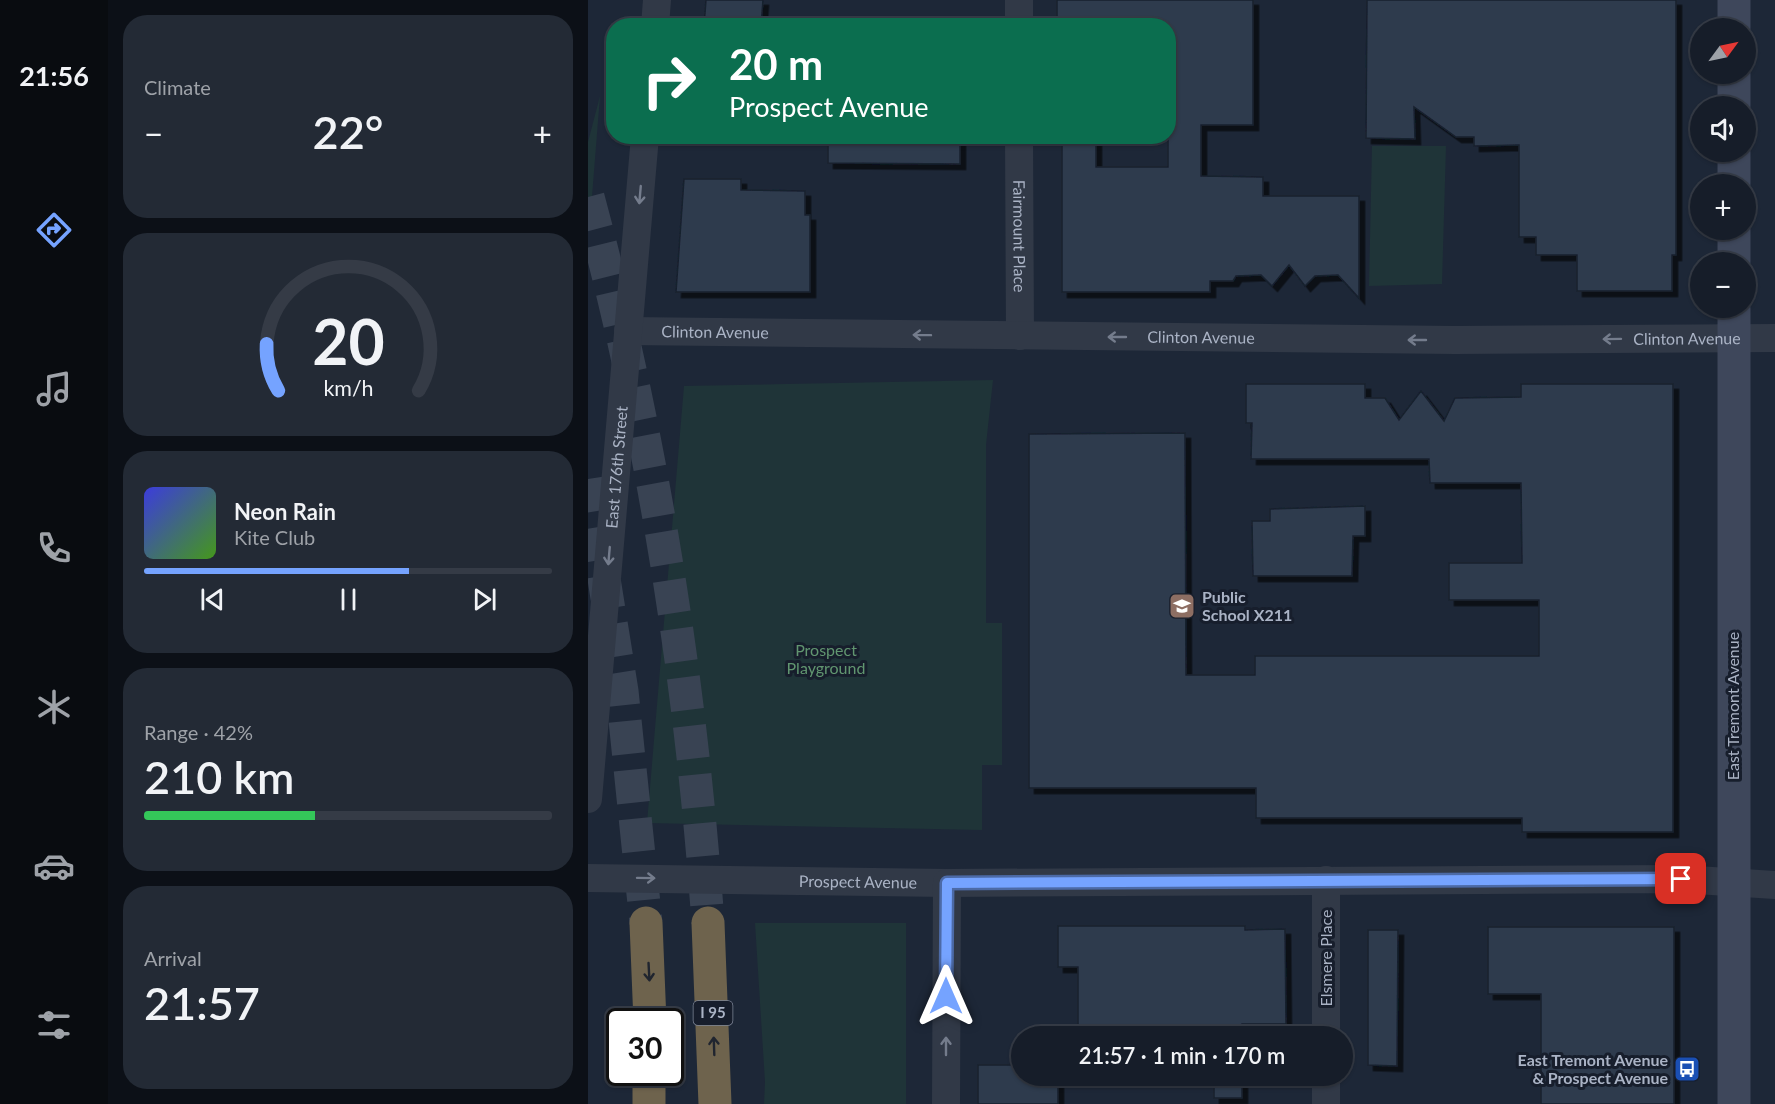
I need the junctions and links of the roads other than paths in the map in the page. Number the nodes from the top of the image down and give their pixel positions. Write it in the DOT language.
graph roads {
  1 [pos="657,0"];
  2 [pos="1019,0"];
  3 [pos="1734,0"];
  4 [pos="656,18"];
  5 [pos="1019,18"];
  6 [pos="1734,18"];
  7 [pos="644,144"];
  8 [pos="1019,144"];
  9 [pos="1734,323"];
  10 [pos="628,331"];
  11 [pos="1020,336"];
  12 [pos="1775,338"];
  13 [pos="588,799"];
  14 [pos="588,878"];
  15 [pos="1326,880"];
  16 [pos="1733,881"];
  17 [pos="947,883"];
  18 [pos="1775,885"];
  19 [pos="646,923"];
  20 [pos="708,923"];
  21 [pos="649,1008"];
  22 [pos="1326,1026"];
  23 [pos="650,1086"];
  24 [pos="1326,1086"];
  25 [pos="649,1104"];
  26 [pos="715,1104"];
  27 [pos="946,1104"];
  28 [pos="1326,1104"];
  29 [pos="1734,1104"];
  1 -- 4 [label="street"];
  2 -- 5 [label="street"];
  3 -- 6 [label="main road"];
  7 -- 10 [label="street, East 176th Street, one-way"];
  8 -- 11 [label="street, Fairmount Place"];
  9 -- 11 [label="street, Clinton Avenue, one-way"];
  9 -- 12 [label="street, Clinton Avenue"];
  9 -- 16 [label="main road, East Tremont Avenue"];
  11 -- 10 [label="street, Clinton Avenue, one-way"];
  10 -- 13 [label="street, East 176th Street, one-way"];
  14 -- 17 [label="street, Prospect Avenue, one-way"];
  15 -- 16 [label="street, Prospect Avenue"];
  15 -- 17 [label="street, Prospect Avenue"];
  15 -- 22 [label="street, Elsmere Place"];
  16 -- 18 [label="street, Prospect Avenue"];
  16 -- 29 [label="main road, East Tremont Avenue"];
  27 -- 17 [label="street, one-way"];
  19 -- 21 [label="highway, one-way"];
  26 -- 20 [label="highway, I 95, one-way"];
  23 -- 25 [label="highway"];
  24 -- 28 [label="street"];
}
